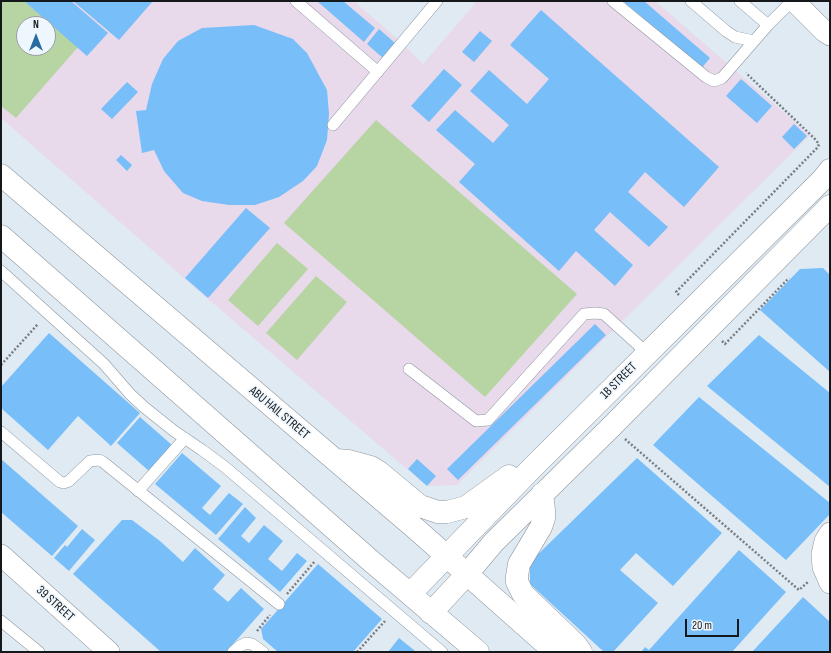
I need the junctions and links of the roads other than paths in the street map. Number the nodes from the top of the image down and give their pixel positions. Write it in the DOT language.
graph roads {
  1 [pos="296,1"];
  2 [pos="437,1"];
  3 [pos="613,1"];
  4 [pos="691,1"];
  5 [pos="740,1"];
  6 [pos="797,3"];
  7 [pos="768,25"];
  8 [pos="828,36"];
  9 [pos="754,41"];
  10 [pos="378,72"];
  11 [pos="333,125"];
  12 [pos="830,170"];
  13 [pos="1,175"];
  14 [pos="830,206"];
  15 [pos="1,236"];
  16 [pos="1,271"];
  17 [pos="646,353"];
  18 [pos="410,369"];
  19 [pos="1,432"];
  20 [pos="185,438"];
  21 [pos="335,460"];
  22 [pos="533,467"];
  23 [pos="138,491"];
  24 [pos="542,494"];
  25 [pos="830,533"];
  26 [pos="1,555"];
  27 [pos="446,556"];
  28 [pos="467,574"];
  29 [pos="826,575"];
  30 [pos="410,594"];
  31 [pos="279,604"];
  32 [pos="431,613"];
  33 [pos="1,622"];
  34 [pos="37,651"];
  35 [pos="109,652"];
  36 [pos="233,652"];
  37 [pos="263,652"];
  38 [pos="442,652"];
  39 [pos="478,652"];
  40 [pos="555,652"];
  41 [pos="581,652"];
  1 -- 10 [label="lane"];
  2 -- 10 [label="lane"];
  3 -- 9 [label="lane"];
  4 -- 9 [label="lane"];
  5 -- 7 [label="lane"];
  6 -- 7 [label="lane"];
  6 -- 8 [label="street"];
  7 -- 9 [label="lane"];
  10 -- 11 [label="lane"];
  12 -- 17 [label="main road, 1B STREET"];
  13 -- 21 [label="main road, ABU HAIL STREET"];
  14 -- 24 [label="main road, 1B STREET"];
  15 -- 30 [label="main road"];
  16 -- 20 [label="lane"];
  17 -- 18 [label="lane"];
  17 -- 22 [label="main road, 1B STREET"];
  19 -- 23 [label="lane"];
  20 -- 23 [label="lane"];
  20 -- 38 [label="lane"];
  21 -- 22 [label="main road"];
  21 -- 27 [label="main road, ABU HAIL STREET"];
  22 -- 27 [label="main road, 1B STREET"];
  23 -- 31 [label="lane"];
  24 -- 28 [label="main road, 1B STREET"];
  24 -- 41 [label="main road"];
  25 -- 29 [label="street"];
  26 -- 35 [label="street, 39 STREET"];
  27 -- 28 [label="main road, ABU HAIL STREET"];
  27 -- 30 [label="main road, 1B STREET"];
  28 -- 32 [label="main road, 1B STREET"];
  28 -- 40 [label="main road, ABU HAIL STREET"];
  30 -- 32 [label="main road"];
  32 -- 39 [label="main road"];
  33 -- 34 [label="lane"];
  36 -- 37 [label="lane"];
}
